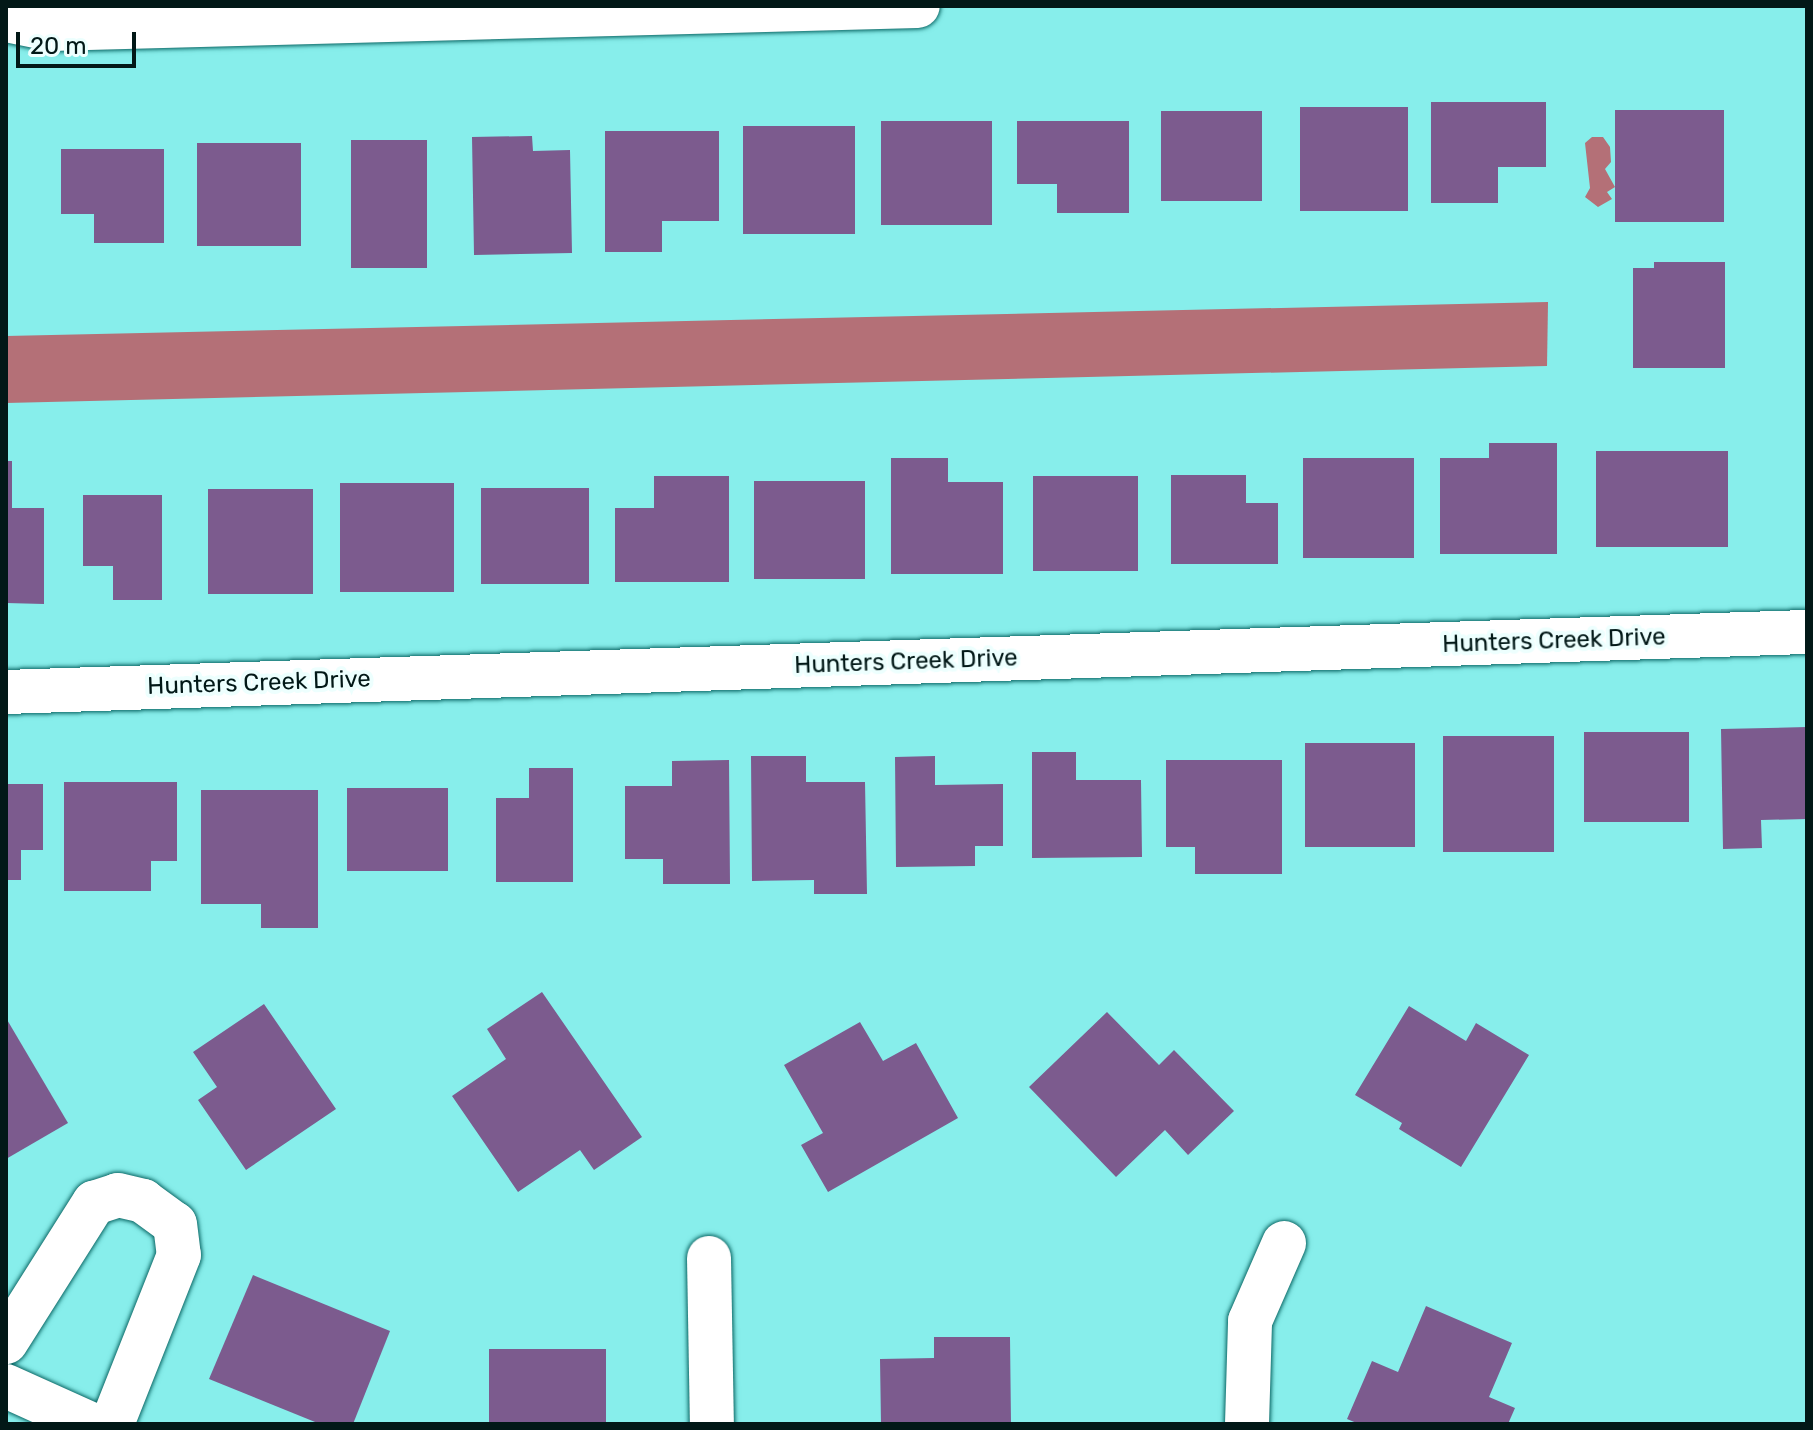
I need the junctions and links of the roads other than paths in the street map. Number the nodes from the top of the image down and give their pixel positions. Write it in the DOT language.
graph roads {
  1 [pos="918,6"];
  2 [pos="429,12"];
  3 [pos="6,20"];
  4 [pos="1807,632"];
  5 [pos="6,692"];
  6 [pos="1284,1243"];
  7 [pos="709,1258"];
  8 [pos="6,1342"];
  9 [pos="6,1386"];
  10 [pos="90,1424"];
  11 [pos="112,1424"];
  12 [pos="712,1424"];
  13 [pos="1247,1424"];
  1 -- 2 [label="street"];
  2 -- 3 [label="street"];
  4 -- 5 [label="street, Hunters Creek Drive"];
  6 -- 13 [label="street"];
  7 -- 12 [label="street"];
  8 -- 11 [label="street"];
  9 -- 10 [label="street"];
}
